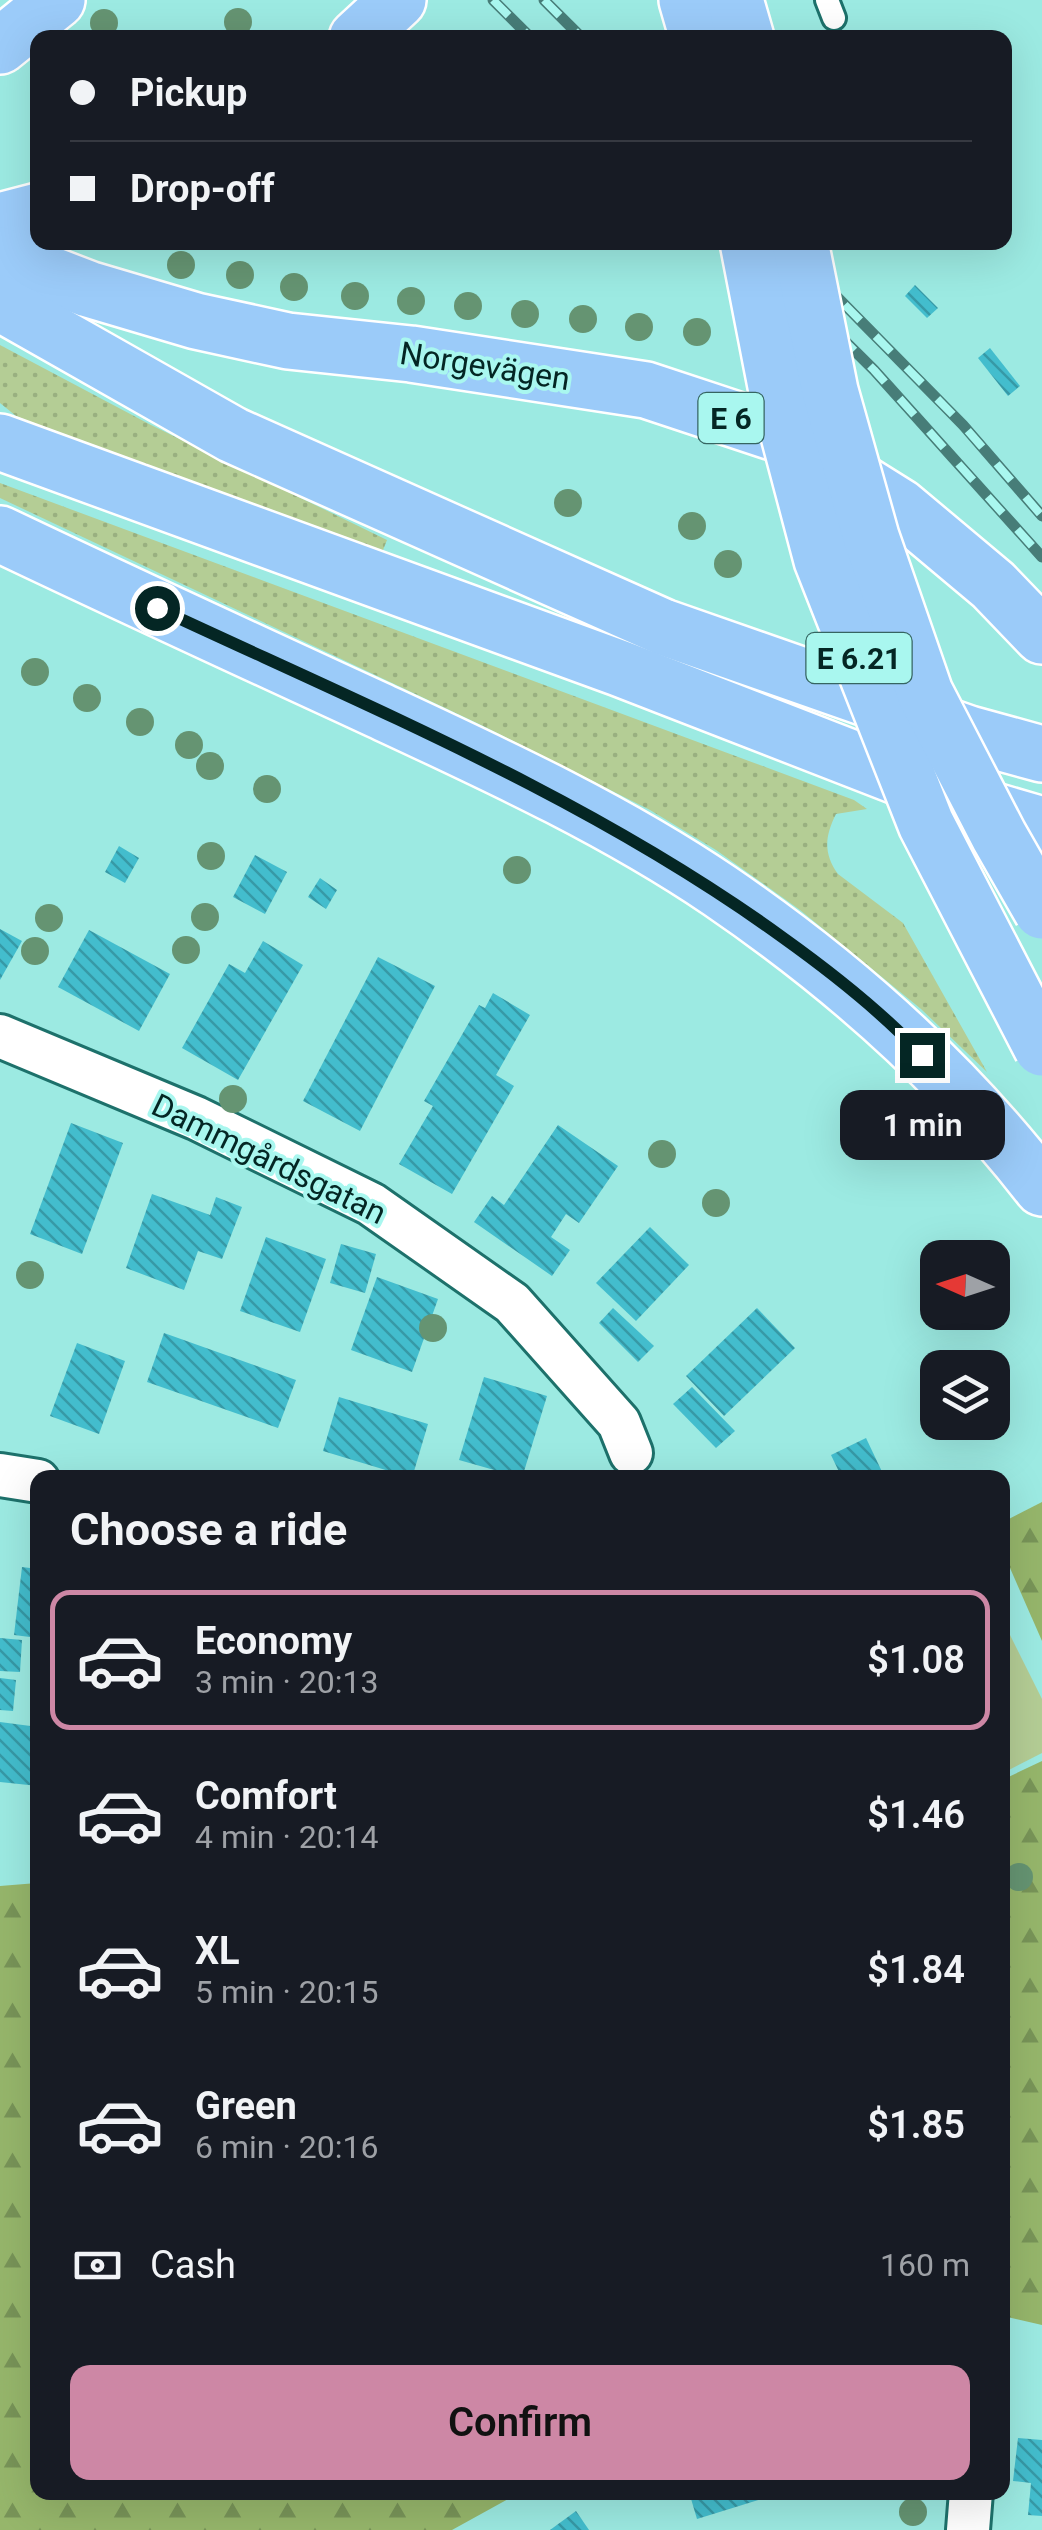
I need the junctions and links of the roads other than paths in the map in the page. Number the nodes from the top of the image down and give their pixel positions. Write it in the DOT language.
graph roads {
  1 [pos="57,0"];
  2 [pos="687,0"];
  3 [pos="736,0"];
  4 [pos="696,30"];
  5 [pos="744,30"];
  6 [pos="0,46"];
  7 [pos="30,223"];
  8 [pos="750,250"];
  9 [pos="802,250"];
  10 [pos="3,260"];
  11 [pos="0,442"];
  12 [pos="0,534"];
  13 [pos="1042,636"];
  14 [pos="1042,754"];
  15 [pos="1042,825"];
  16 [pos="1042,911"];
  17 [pos="0,1036"];
  18 [pos="1042,1048"];
  19 [pos="1042,1188"];
  20 [pos="633,1465"];
  21 [pos="0,1475"];
  22 [pos="30,1480"];
  23 [pos="971,2500"];
  24 [pos="968,2530"];
  1 -- 6 [label="highway"];
  2 -- 4 [label="highway"];
  3 -- 5 [label="highway"];
  7 -- 10 [label="highway"];
  8 -- 18 [label="highway, E 6.21, bridge"];
  9 -- 16 [label="highway, E 6.21, bridge"];
  10 -- 13 [label="highway, Norgevägen / E 6"];
  10 -- 14 [label="highway"];
  11 -- 15 [label="highway"];
  12 -- 19 [label="highway"];
  17 -- 20 [label="street, Dammgårdsgatan"];
  21 -- 22 [label="street"];
  23 -- 24 [label="street"];
}
